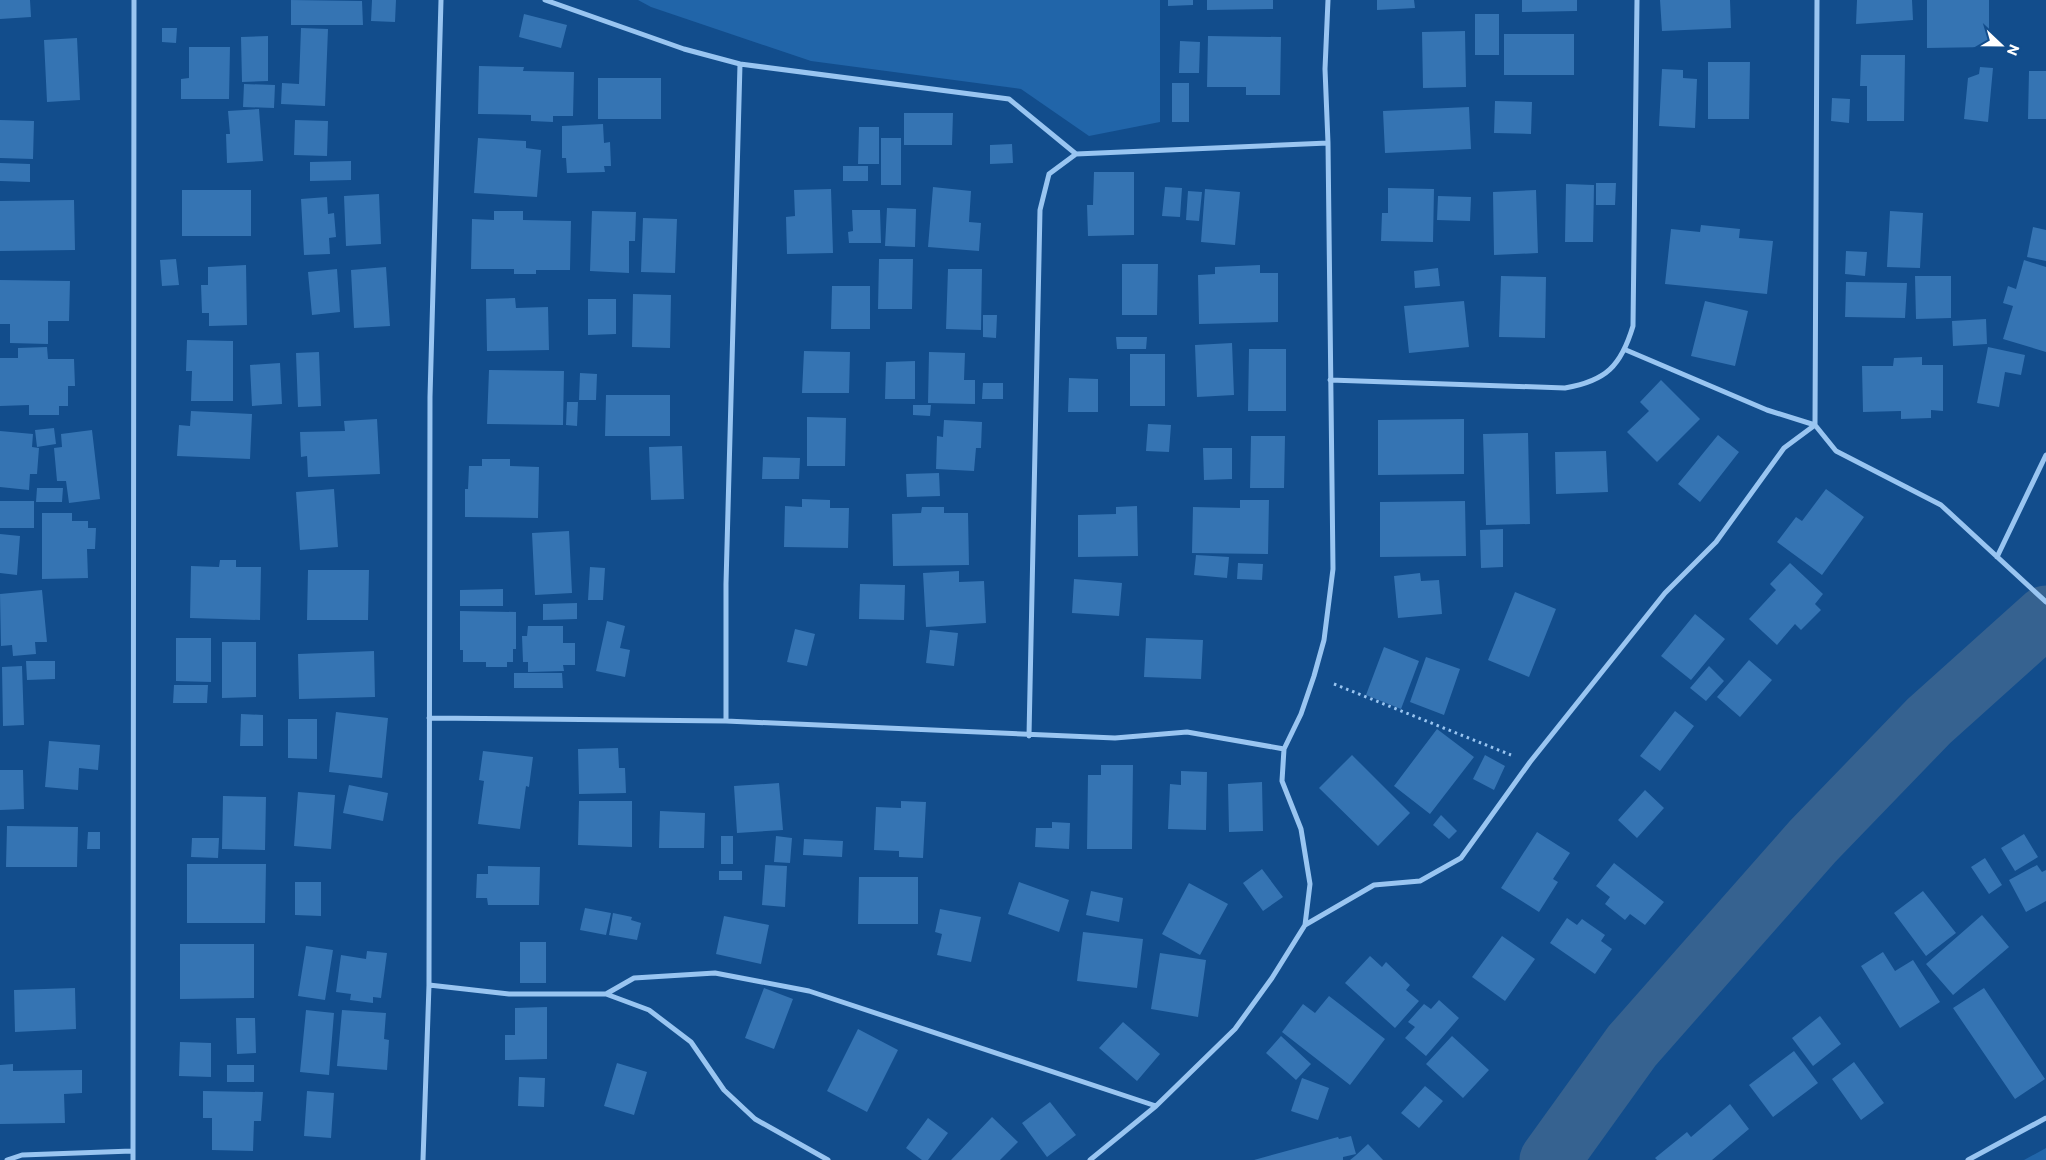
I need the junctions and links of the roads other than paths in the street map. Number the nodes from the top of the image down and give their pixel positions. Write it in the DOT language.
graph roads {
  1 [pos="134,0"];
  2 [pos="441,0"];
  3 [pos="545,0"];
  4 [pos="1328,0"];
  5 [pos="1637,0"];
  6 [pos="1817,0"];
  7 [pos="740,64"];
  8 [pos="1328,143"];
  9 [pos="1076,154"];
  10 [pos="1626,350"];
  11 [pos="1330,380"];
  12 [pos="1816,425"];
  13 [pos="2046,454"];
  14 [pos="1997,557"];
  15 [pos="2046,602"];
  16 [pos="429,718"];
  17 [pos="726,721"];
  18 [pos="1029,736"];
  19 [pos="1284,749"];
  20 [pos="1305,925"];
  21 [pos="429,985"];
  22 [pos="606,994"];
  23 [pos="1156,1106"];
  24 [pos="2046,1118"];
  25 [pos="132,1151"];
  26 [pos="8,1160"];
  27 [pos="133,1160"];
  28 [pos="423,1160"];
  29 [pos="828,1160"];
  30 [pos="1090,1160"];
  31 [pos="1968,1160"];
  1 -- 25 [label="street"];
  2 -- 16 [label="street"];
  3 -- 7 [label="street"];
  4 -- 8 [label="street"];
  5 -- 10 [label="street"];
  6 -- 12 [label="street"];
  7 -- 9 [label="street"];
  7 -- 17 [label="street"];
  8 -- 9 [label="street"];
  8 -- 11 [label="street"];
  9 -- 18 [label="street"];
  10 -- 11 [label="street"];
  10 -- 12 [label="street"];
  11 -- 19 [label="street"];
  12 -- 14 [label="street"];
  12 -- 20 [label="street"];
  13 -- 14 [label="street"];
  14 -- 15 [label="street"];
  16 -- 17 [label="street"];
  16 -- 21 [label="street"];
  17 -- 18 [label="street"];
  18 -- 19 [label="street"];
  19 -- 20 [label="street"];
  20 -- 23 [label="street"];
  21 -- 22 [label="street"];
  21 -- 28 [label="street"];
  22 -- 23 [label="street"];
  22 -- 29 [label="street"];
  23 -- 30 [label="street"];
  24 -- 31 [label="street"];
  25 -- 26 [label="street"];
  25 -- 27 [label="street"];
}
